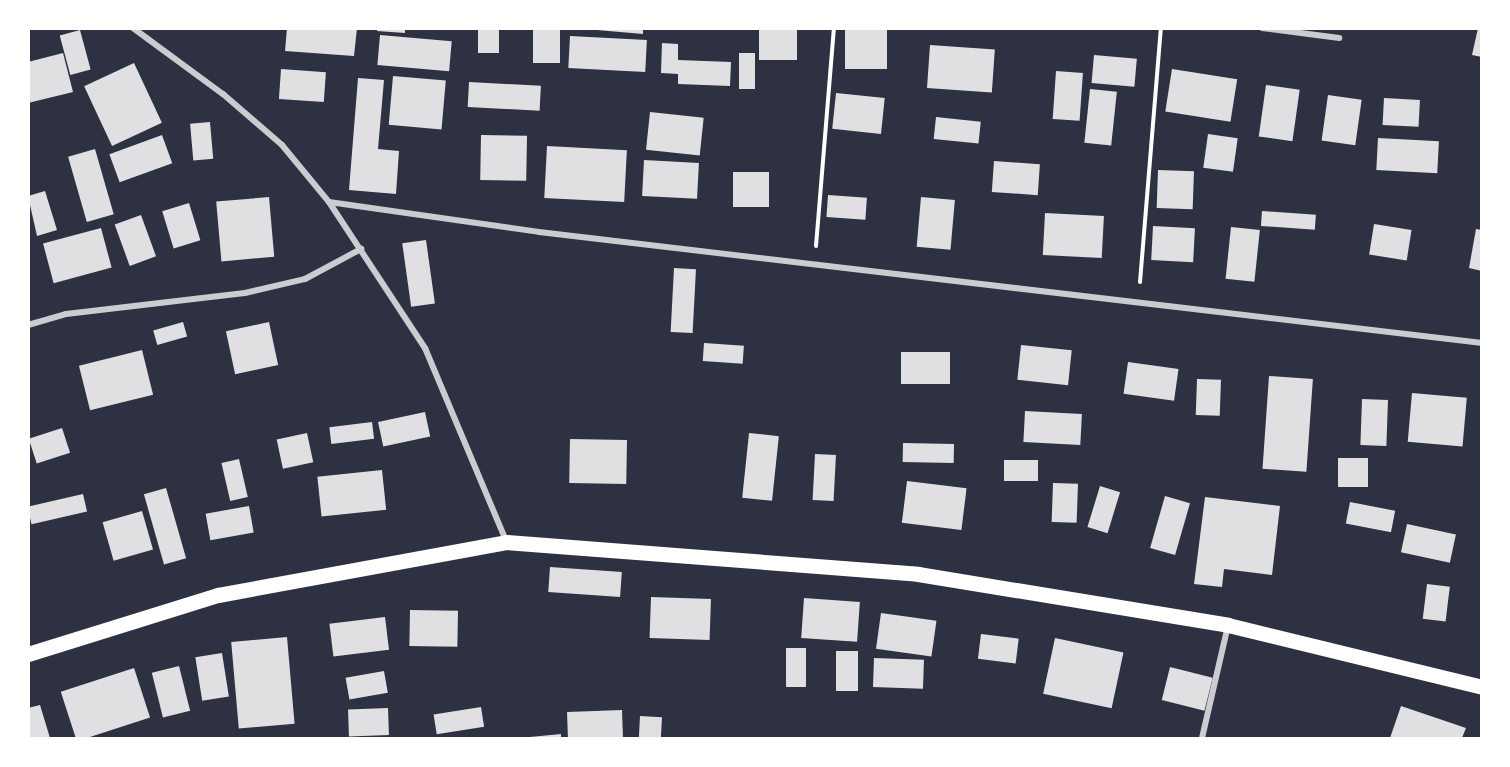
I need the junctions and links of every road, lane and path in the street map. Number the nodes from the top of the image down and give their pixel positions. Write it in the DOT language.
graph roads {
  1 [pos="133,28"];
  2 [pos="834,28"];
  3 [pos="1161,28"];
  4 [pos="1262,28"];
  5 [pos="1339,38"];
  6 [pos="328,202"];
  7 [pos="361,249"];
  8 [pos="814,264"];
  9 [pos="1138,302"];
  10 [pos="28,326"];
  11 [pos="1482,343"];
  12 [pos="506,542"];
  13 [pos="1228,626"];
  14 [pos="28,654"];
  15 [pos="1482,687"];
  16 [pos="1203,738"];
  1 -- 6 [label="street"];
  2 -- 8 [label="path"];
  3 -- 9 [label="path"];
  4 -- 5 [label="street"];
  6 -- 7 [label="street"];
  6 -- 8 [label="street"];
  7 -- 10 [label="street"];
  7 -- 12 [label="street"];
  8 -- 9 [label="street"];
  9 -- 11 [label="street"];
  12 -- 13 [label="main road"];
  12 -- 14 [label="main road"];
  13 -- 15 [label="main road"];
  13 -- 16 [label="street"];
}
